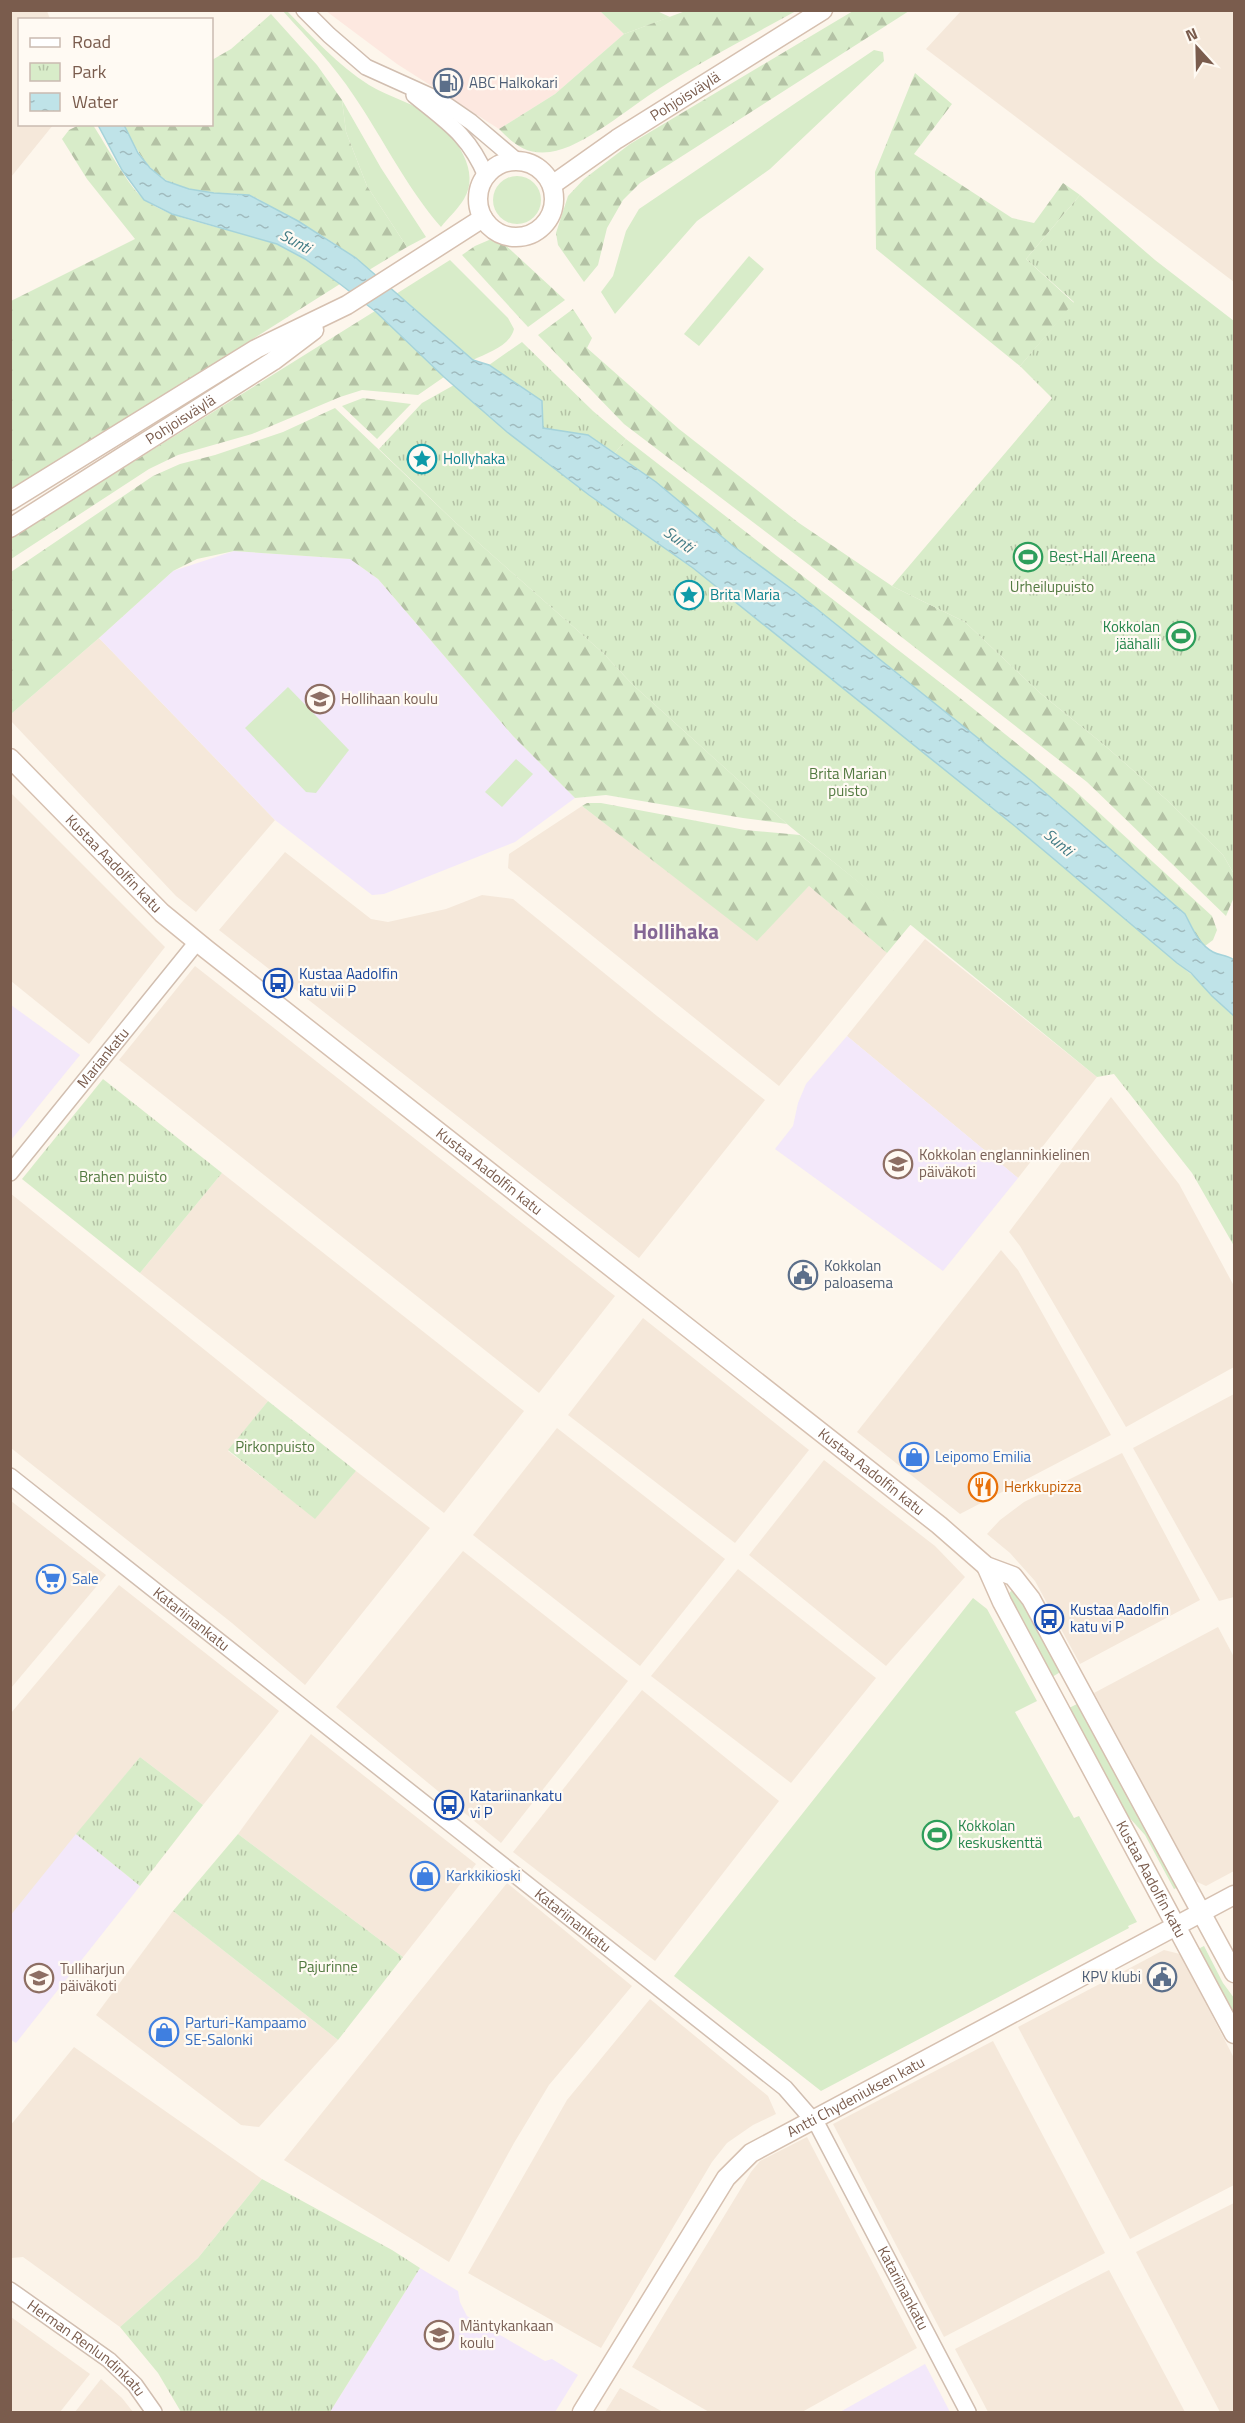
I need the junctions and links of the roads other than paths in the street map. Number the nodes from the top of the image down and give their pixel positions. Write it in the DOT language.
graph roads {
  1 [pos="304,10"];
  2 [pos="823,10"];
  3 [pos="402,85"];
  4 [pos="517,161"];
  5 [pos="486,176"];
  6 [pos="552,185"];
  7 [pos="483,218"];
  8 [pos="347,305"];
  9 [pos="10,501"];
  10 [pos="10,528"];
  11 [pos="10,758"];
  12 [pos="197,942"];
  13 [pos="10,1173"];
  14 [pos="10,1476"];
  15 [pos="986,1566"];
  16 [pos="1234,1895"];
  17 [pos="1202,1912"];
  18 [pos="1177,1925"];
  19 [pos="1234,1973"];
  20 [pos="1234,2034"];
  21 [pos="812,2119"];
  22 [pos="10,2290"];
  23 [pos="154,2412"];
  24 [pos="582,2412"];
  25 [pos="968,2412"];
  1 -- 3 [label="street"];
  2 -- 6 [label="main road, Pohjoisväylä"];
  3 -- 4 [label="street"];
  3 -- 5 [label="street"];
  4 -- 5 [label="main road"];
  4 -- 6 [label="main road"];
  5 -- 7 [label="main road"];
  6 -- 7 [label="main road"];
  7 -- 8 [label="main road, Pohjoisväylä"];
  8 -- 9 [label="main road, Pohjoisväylä"];
  8 -- 10 [label="main road, Pohjoisväylä"];
  11 -- 12 [label="main road, Kustaa Aadolfin katu"];
  12 -- 13 [label="street, Mariankatu"];
  12 -- 15 [label="main road, Kustaa Aadolfin katu"];
  14 -- 21 [label="street, Katariinankatu"];
  15 -- 17 [label="main road, Kustaa Aadolfin katu"];
  15 -- 18 [label="main road, Kustaa Aadolfin katu"];
  16 -- 17 [label="main road, Antti Chydeniuksen katu"];
  17 -- 18 [label="main road, Antti Chydeniuksen katu"];
  17 -- 19 [label="main road, Kustaa Aadolfin katu"];
  18 -- 20 [label="main road, Kustaa Aadolfin katu"];
  18 -- 21 [label="main road, Antti Chydeniuksen katu"];
  21 -- 24 [label="main road, Antti Chydeniuksen katu"];
  21 -- 25 [label="street, Katariinankatu"];
  22 -- 23 [label="street, Herman Renlundinkatu"];
}
